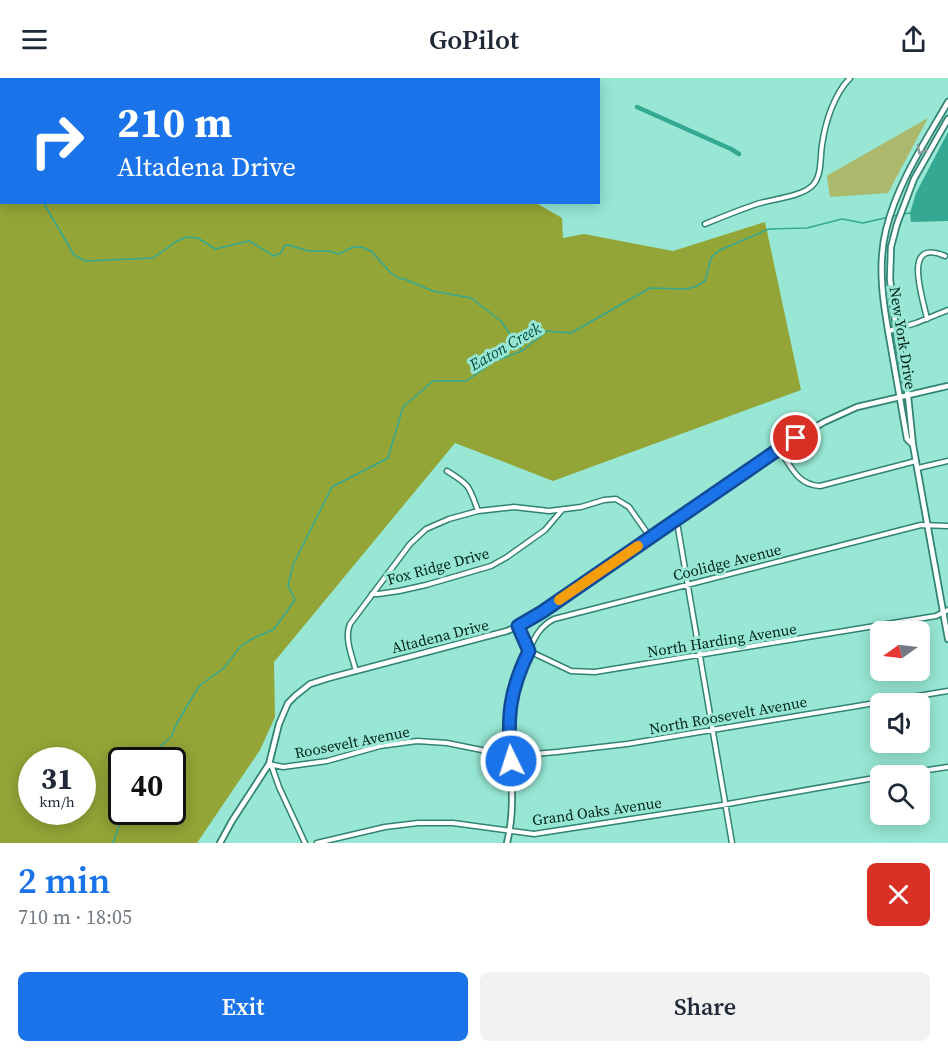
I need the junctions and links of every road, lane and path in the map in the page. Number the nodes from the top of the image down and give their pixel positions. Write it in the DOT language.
graph roads {
  1 [pos="847,79"];
  2 [pos="948,102"];
  3 [pos="948,119"];
  4 [pos="705,224"];
  5 [pos="945,256"];
  6 [pos="948,310"];
  7 [pos="927,319"];
  8 [pos="896,329"];
  9 [pos="889,331"];
  10 [pos="948,386"];
  11 [pos="908,396"];
  12 [pos="900,398"];
  13 [pos="913,445"];
  14 [pos="779,449"];
  15 [pos="916,461"];
  16 [pos="948,461"];
  17 [pos="918,468"];
  18 [pos="447,471"];
  19 [pos="562,510"];
  20 [pos="478,511"];
  21 [pos="674,521"];
  22 [pos="928,526"];
  23 [pos="948,526"];
  24 [pos="650,537"];
  25 [pos="687,584"];
  26 [pos="372,594"];
  27 [pos="946,612"];
  28 [pos="518,626"];
  29 [pos="948,639"];
  30 [pos="529,651"];
  31 [pos="700,656"];
  32 [pos="356,671"];
  33 [pos="948,691"];
  34 [pos="712,730"];
  35 [pos="511,756"];
  36 [pos="269,764"];
  37 [pos="948,767"];
  38 [pos="930,770"];
  39 [pos="870,779"];
  40 [pos="726,804"];
  41 [pos="510,830"];
  42 [pos="220,843"];
  43 [pos="305,843"];
  44 [pos="317,843"];
  45 [pos="507,843"];
  46 [pos="732,843"];
  1 -- 4 [label="street"];
  2 -- 9 [label="main road, New York Drive, one-way"];
  3 -- 8 [label="main road, New York Drive"];
  5 -- 7 [label="street"];
  6 -- 7 [label="street"];
  7 -- 8 [label="street"];
  8 -- 9 [label="street"];
  8 -- 11 [label="main road, New York Drive"];
  9 -- 12 [label="main road, New York Drive"];
  10 -- 11 [label="main road, Altadena Drive"];
  11 -- 12 [label="main road, Altadena Drive"];
  11 -- 13 [label="main road, New York Drive"];
  12 -- 13 [label="main road, New York Drive"];
  12 -- 14 [label="main road, Altadena Drive"];
  13 -- 15 [label="main road, New York Drive"];
  14 -- 15 [label="street"];
  14 -- 21 [label="main road, Altadena Drive"];
  15 -- 17 [label="main road, New York Drive"];
  16 -- 17 [label="street"];
  17 -- 22 [label="main road, New York Drive"];
  18 -- 20 [label="street"];
  19 -- 20 [label="street"];
  19 -- 24 [label="street"];
  19 -- 26 [label="street, Fox Ridge Drive"];
  20 -- 26 [label="street"];
  21 -- 24 [label="main road, Altadena Drive"];
  21 -- 25 [label="street"];
  22 -- 23 [label="street, Coolidge Avenue"];
  22 -- 25 [label="street, Coolidge Avenue"];
  22 -- 27 [label="main road, New York Drive"];
  24 -- 28 [label="main road, Altadena Drive"];
  25 -- 30 [label="street, Coolidge Avenue"];
  25 -- 31 [label="street"];
  26 -- 32 [label="street"];
  27 -- 29 [label="main road, New York Drive"];
  27 -- 31 [label="street, North Harding Avenue"];
  28 -- 30 [label="street"];
  28 -- 32 [label="main road, Altadena Drive"];
  30 -- 31 [label="street, North Harding Avenue"];
  30 -- 35 [label="main road"];
  31 -- 34 [label="street"];
  32 -- 36 [label="main road, Altadena Drive"];
  33 -- 34 [label="street, North Roosevelt Avenue"];
  34 -- 35 [label="street, North Roosevelt Avenue"];
  34 -- 40 [label="street"];
  35 -- 36 [label="street, Roosevelt Avenue"];
  35 -- 41 [label="main road"];
  36 -- 42 [label="main road, Altadena Drive"];
  36 -- 43 [label="street"];
  37 -- 38 [label="street"];
  39 -- 40 [label="street, Grand Oaks Avenue"];
  40 -- 41 [label="street, Grand Oaks Avenue"];
  40 -- 46 [label="street"];
  41 -- 44 [label="street, Grand Oaks Avenue"];
  41 -- 45 [label="main road"];
}
